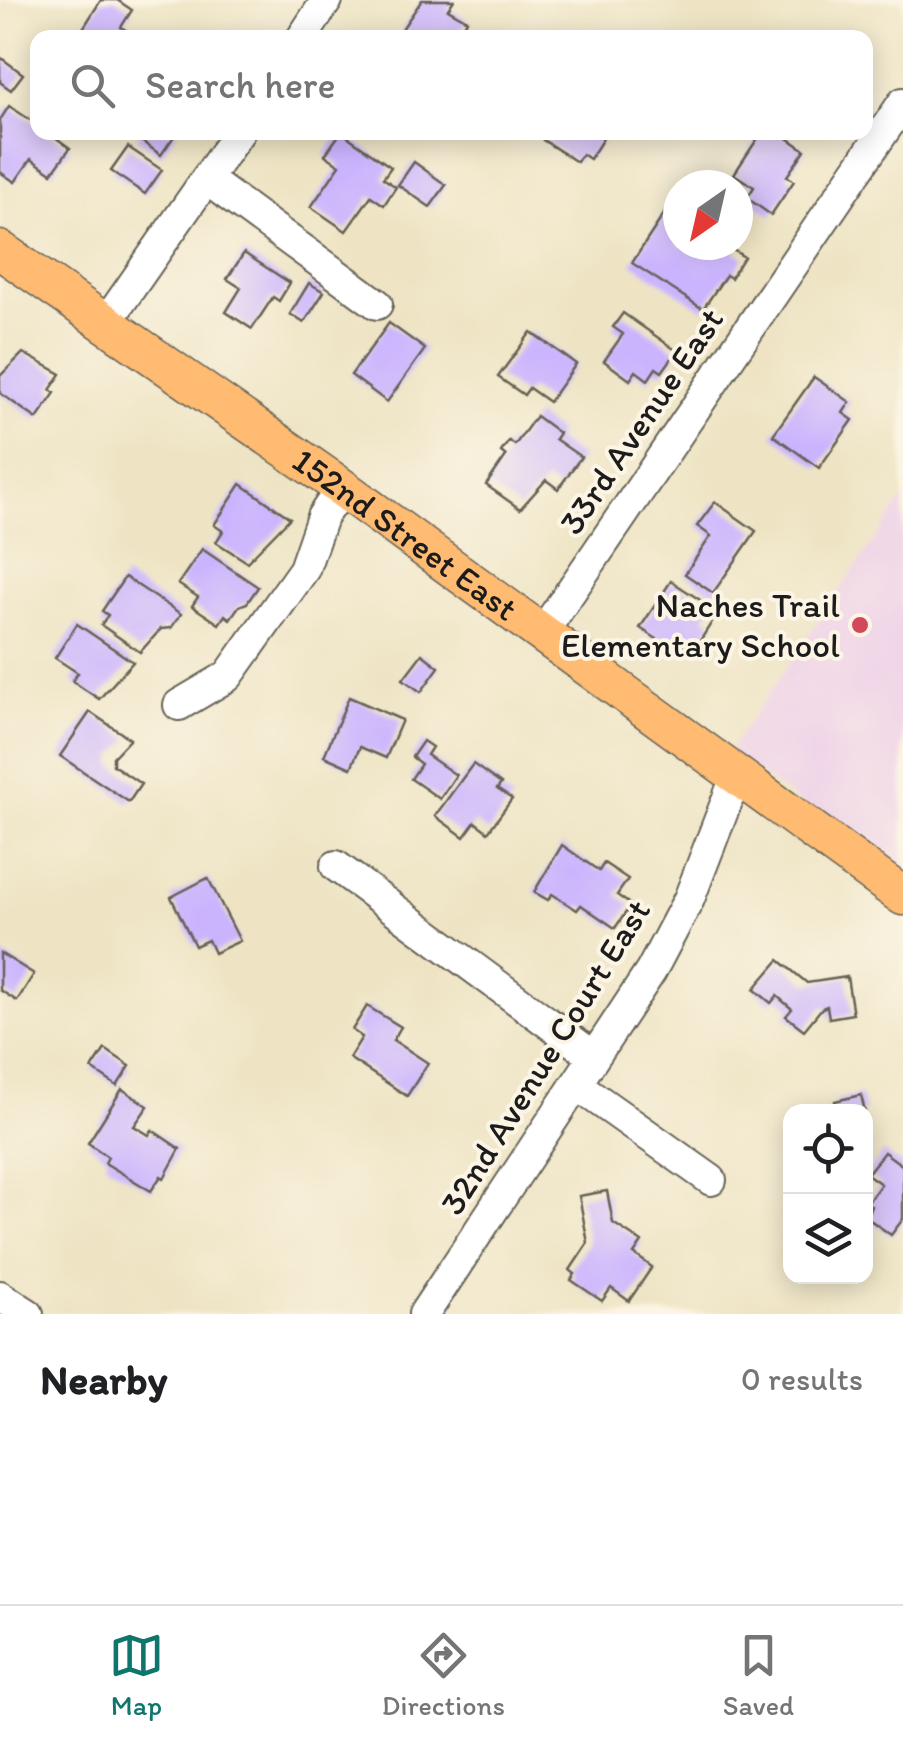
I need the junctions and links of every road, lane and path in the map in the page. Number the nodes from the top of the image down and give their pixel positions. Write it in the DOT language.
graph roads {
  1 [pos="327,0"];
  2 [pos="307,30"];
  3 [pos="903,103"];
  4 [pos="233,140"];
  5 [pos="206,179"];
  6 [pos="0,250"];
  7 [pos="377,304"];
  8 [pos="106,323"];
  9 [pos="342,487"];
  10 [pos="543,632"];
  11 [pos="179,705"];
  12 [pos="736,777"];
  13 [pos="336,866"];
  14 [pos="903,896"];
  15 [pos="593,1056"];
  16 [pos="577,1085"];
  17 [pos="711,1180"];
  18 [pos="0,1296"];
  19 [pos="28,1314"];
  20 [pos="424,1314"];
  1 -- 2 [label="street"];
  3 -- 10 [label="street, 33rd Avenue East"];
  4 -- 5 [label="street"];
  5 -- 7 [label="street"];
  5 -- 8 [label="street"];
  6 -- 8 [label="main road, 152nd Street East"];
  8 -- 9 [label="main road, 152nd Street East"];
  9 -- 10 [label="main road, 152nd Street East"];
  9 -- 11 [label="street"];
  10 -- 12 [label="main road, 152nd Street East"];
  12 -- 14 [label="main road, 152nd Street East"];
  12 -- 15 [label="street, 32nd Avenue Court East"];
  13 -- 15 [label="street"];
  15 -- 16 [label="street, 32nd Avenue Court East"];
  16 -- 17 [label="street"];
  16 -- 20 [label="street, 32nd Avenue Court East"];
  18 -- 19 [label="street"];
}
